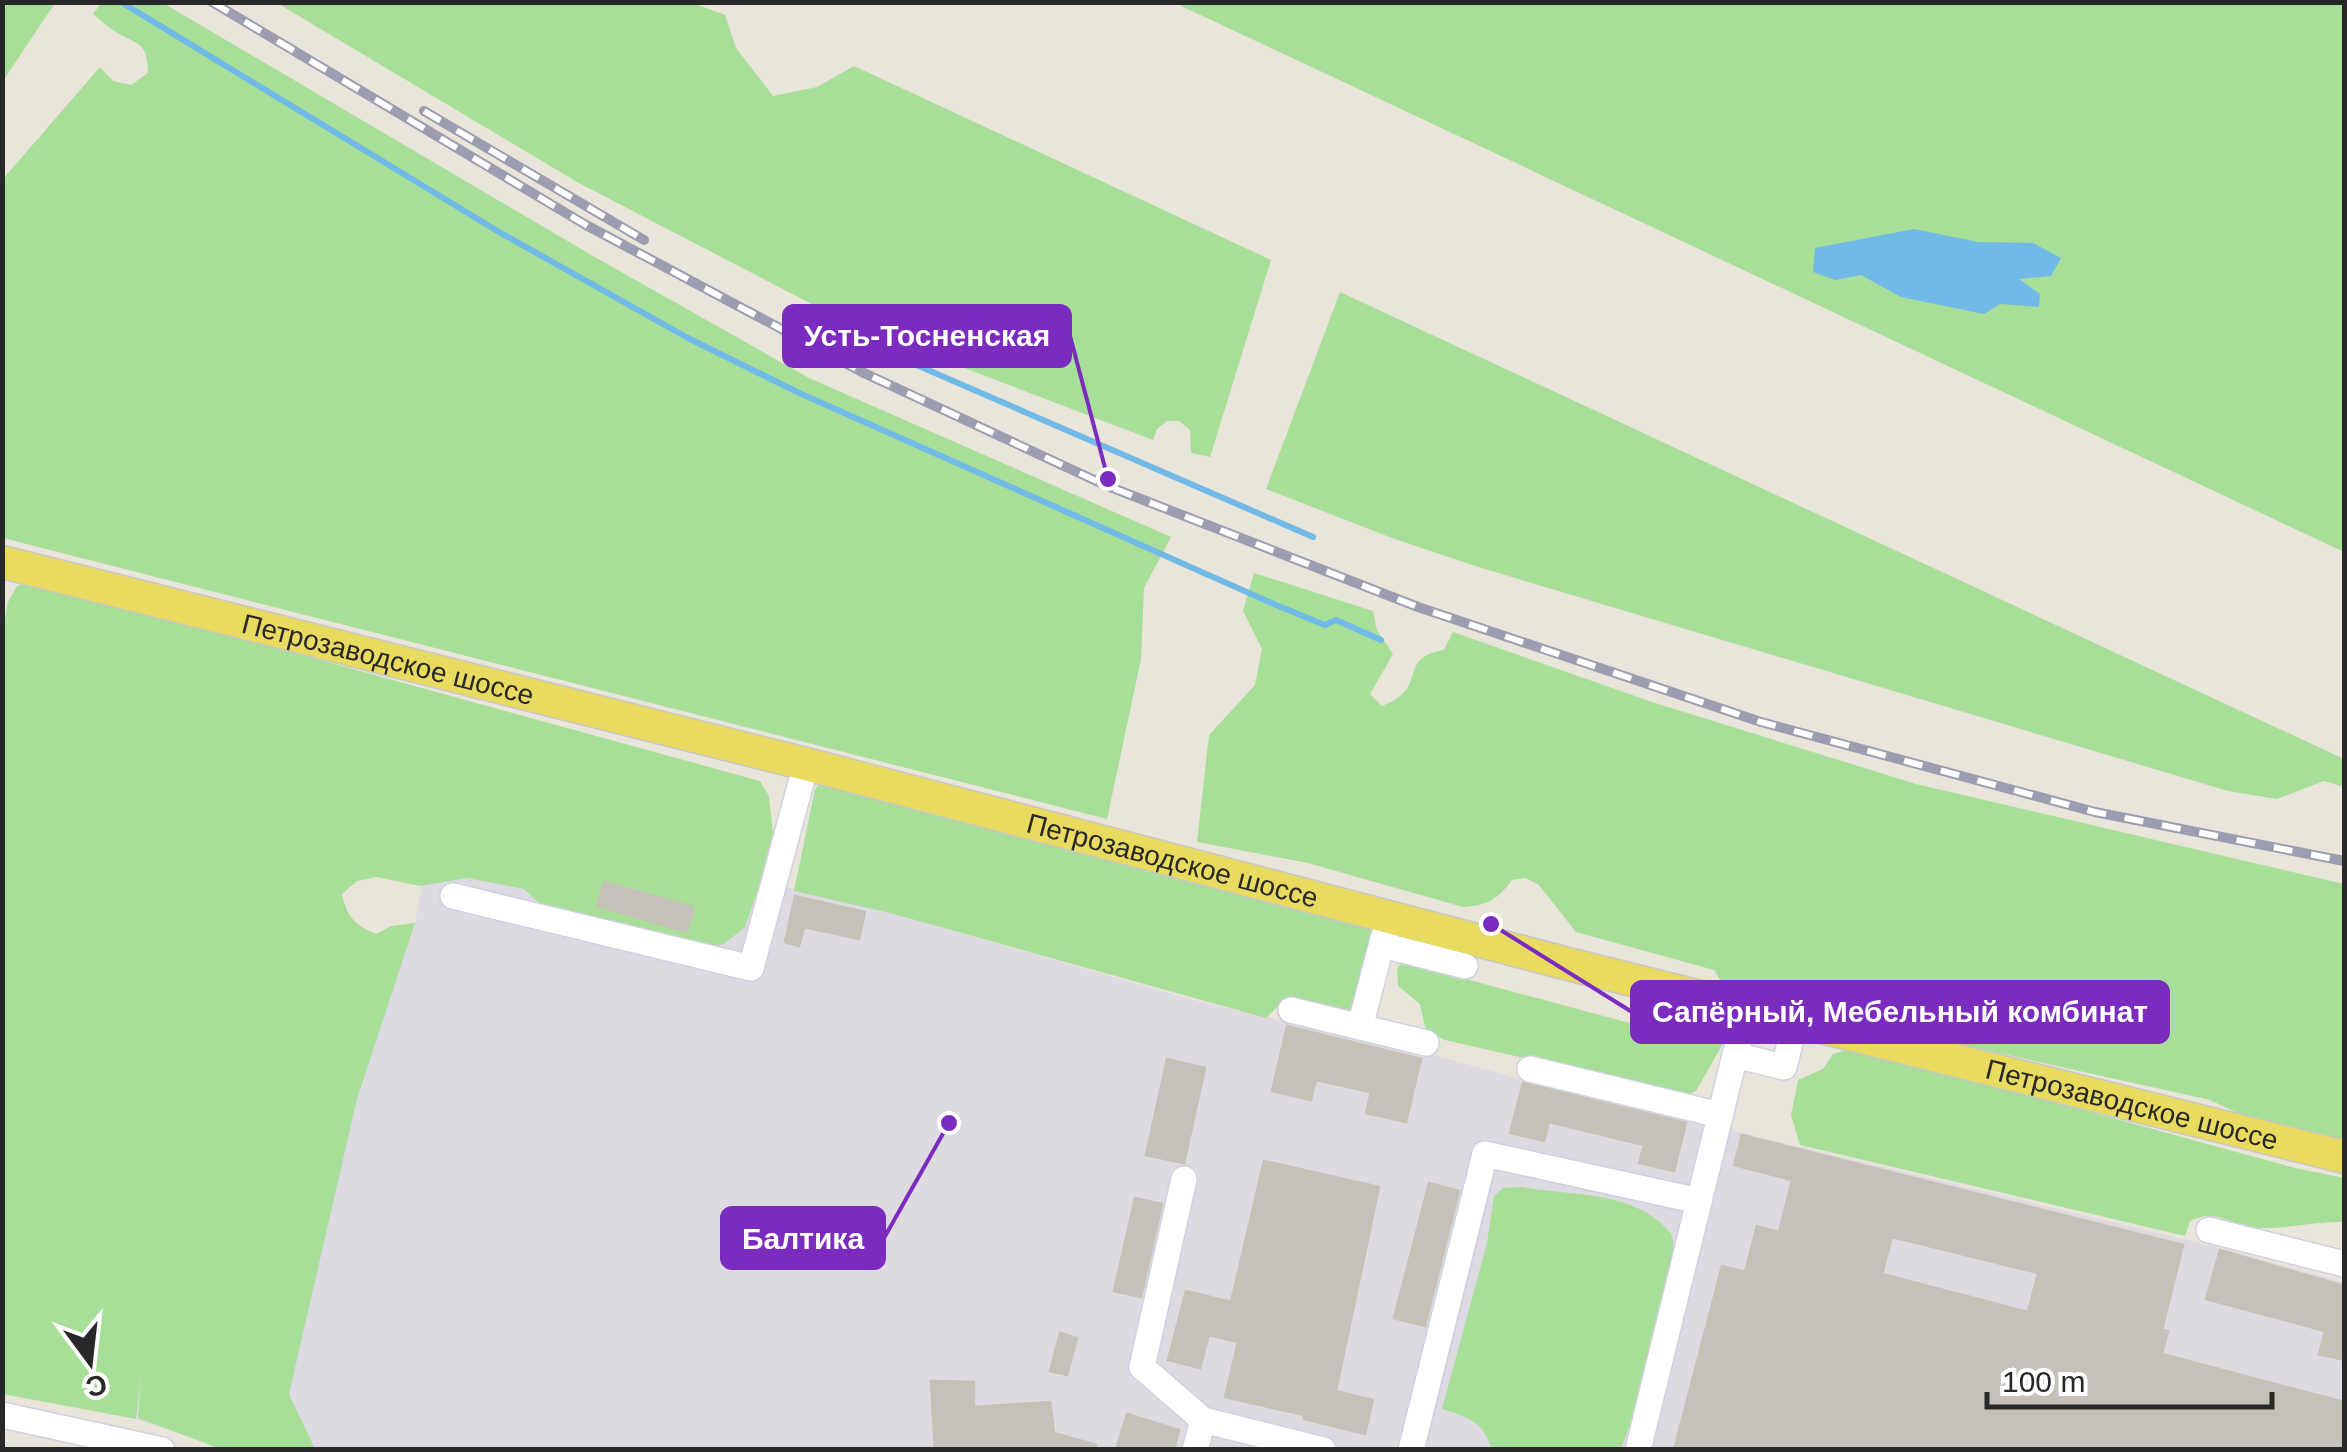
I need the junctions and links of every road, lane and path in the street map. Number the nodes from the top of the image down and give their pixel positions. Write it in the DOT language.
graph roads {
  1 [pos="2,562"];
  2 [pos="806,764"];
  3 [pos="454,896"];
  4 [pos="1385,930"];
  5 [pos="1465,966"];
  6 [pos="1747,1008"];
  7 [pos="1292,1010"];
  8 [pos="1796,1019"];
  9 [pos="1360,1027"];
  10 [pos="1426,1043"];
  11 [pos="1734,1054"];
  12 [pos="1530,1069"];
  13 [pos="1720,1115"];
  14 [pos="2344,1157"];
  15 [pos="1184,1180"];
  16 [pos="1699,1200"];
  17 [pos="2209,1230"];
  18 [pos="2344,1264"];
  19 [pos="2,1416"];
  20 [pos="1203,1420"];
  21 [pos="162,1450"];
  22 [pos="1195,1450"];
  23 [pos="1323,1450"];
  24 [pos="1411,1450"];
  25 [pos="1638,1450"];
  1 -- 2 [label="main road, Петрозаводское шоссе"];
  2 -- 3 [label="street"];
  2 -- 4 [label="main road, Петрозаводское шоссе"];
  4 -- 5 [label="street"];
  4 -- 6 [label="main road, Петрозаводское шоссе"];
  4 -- 9 [label="street"];
  6 -- 8 [label="main road, Петрозаводское шоссе"];
  6 -- 11 [label="street"];
  7 -- 9 [label="street"];
  8 -- 11 [label="street"];
  8 -- 14 [label="main road, Петрозаводское шоссе"];
  9 -- 10 [label="street"];
  11 -- 13 [label="street"];
  12 -- 13 [label="street"];
  13 -- 16 [label="street"];
  15 -- 20 [label="street"];
  16 -- 24 [label="street"];
  16 -- 25 [label="street"];
  17 -- 18 [label="street"];
  19 -- 21 [label="street"];
  20 -- 22 [label="street"];
  20 -- 23 [label="street"];
}
